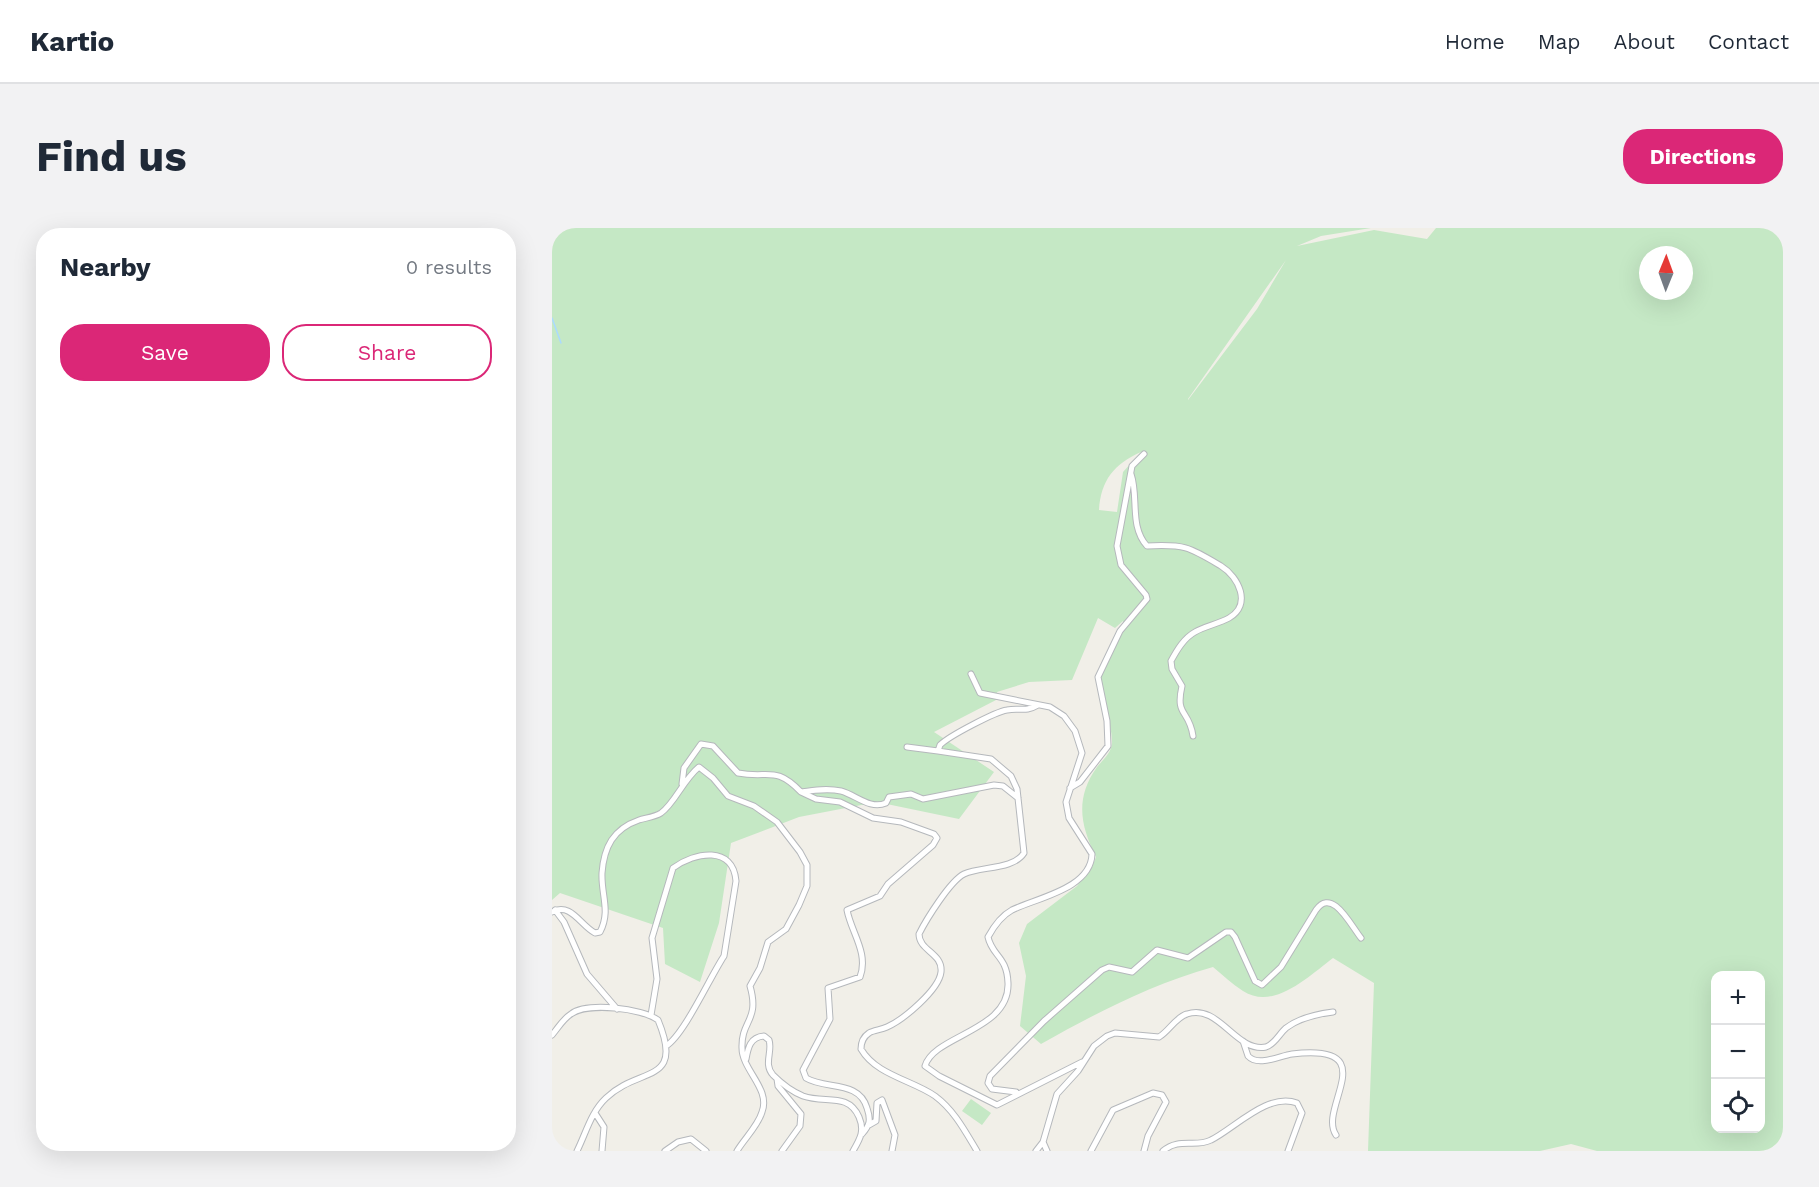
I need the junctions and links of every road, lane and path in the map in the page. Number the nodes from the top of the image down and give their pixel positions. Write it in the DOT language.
graph roads {
  1 [pos="1144,454"];
  2 [pos="1131,472"];
  3 [pos="971,674"];
  4 [pos="1038,705"];
  5 [pos="1193,736"];
  6 [pos="908,747"];
  7 [pos="938,751"];
  8 [pos="682,784"];
  9 [pos="1069,789"];
  10 [pos="801,792"];
  11 [pos="1018,798"];
  12 [pos="554,911"];
  13 [pos="1361,938"];
  14 [pos="617,1010"];
  15 [pos="1334,1012"];
  16 [pos="651,1015"];
  17 [pos="552,1035"];
  18 [pos="1243,1041"];
  19 [pos="666,1046"];
  20 [pos="745,1061"];
  21 [pos="1082,1062"];
  22 [pos="777,1079"];
  23 [pos="1024,1091"];
  24 [pos="595,1113"];
  25 [pos="870,1125"];
  26 [pos="862,1134"];
  27 [pos="1336,1135"];
  28 [pos="1043,1142"];
  29 [pos="577,1151"];
  30 [pos="602,1151"];
  31 [pos="665,1151"];
  32 [pos="706,1151"];
  33 [pos="736,1151"];
  34 [pos="782,1151"];
  35 [pos="853,1151"];
  36 [pos="892,1151"];
  37 [pos="977,1151"];
  38 [pos="1036,1151"];
  39 [pos="1047,1151"];
  40 [pos="1091,1151"];
  41 [pos="1144,1151"];
  42 [pos="1162,1151"];
  43 [pos="1288,1151"];
  1 -- 2 [label="street"];
  2 -- 5 [label="street"];
  2 -- 9 [label="street"];
  3 -- 4 [label="street"];
  4 -- 7 [label="street"];
  4 -- 9 [label="street"];
  6 -- 7 [label="street"];
  7 -- 11 [label="street"];
  8 -- 10 [label="street"];
  8 -- 12 [label="street"];
  8 -- 20 [label="street"];
  9 -- 23 [label="street"];
  10 -- 11 [label="street"];
  10 -- 25 [label="street"];
  11 -- 37 [label="street"];
  12 -- 14 [label="street"];
  13 -- 23 [label="street"];
  14 -- 16 [label="street"];
  14 -- 17 [label="street"];
  15 -- 18 [label="street"];
  16 -- 19 [label="street"];
  16 -- 19 [label="street"];
  18 -- 21 [label="street"];
  18 -- 27 [label="street"];
  19 -- 24 [label="street"];
  20 -- 22 [label="street"];
  20 -- 33 [label="street"];
  21 -- 23 [label="street"];
  21 -- 28 [label="street"];
  22 -- 26 [label="street"];
  22 -- 34 [label="street"];
  24 -- 29 [label="street"];
  24 -- 30 [label="street"];
  25 -- 26 [label="street"];
  25 -- 36 [label="street"];
  26 -- 35 [label="street"];
  28 -- 38 [label="street"];
  28 -- 39 [label="street"];
  31 -- 32 [label="street"];
  40 -- 41 [label="street"];
  42 -- 43 [label="street"];
}
